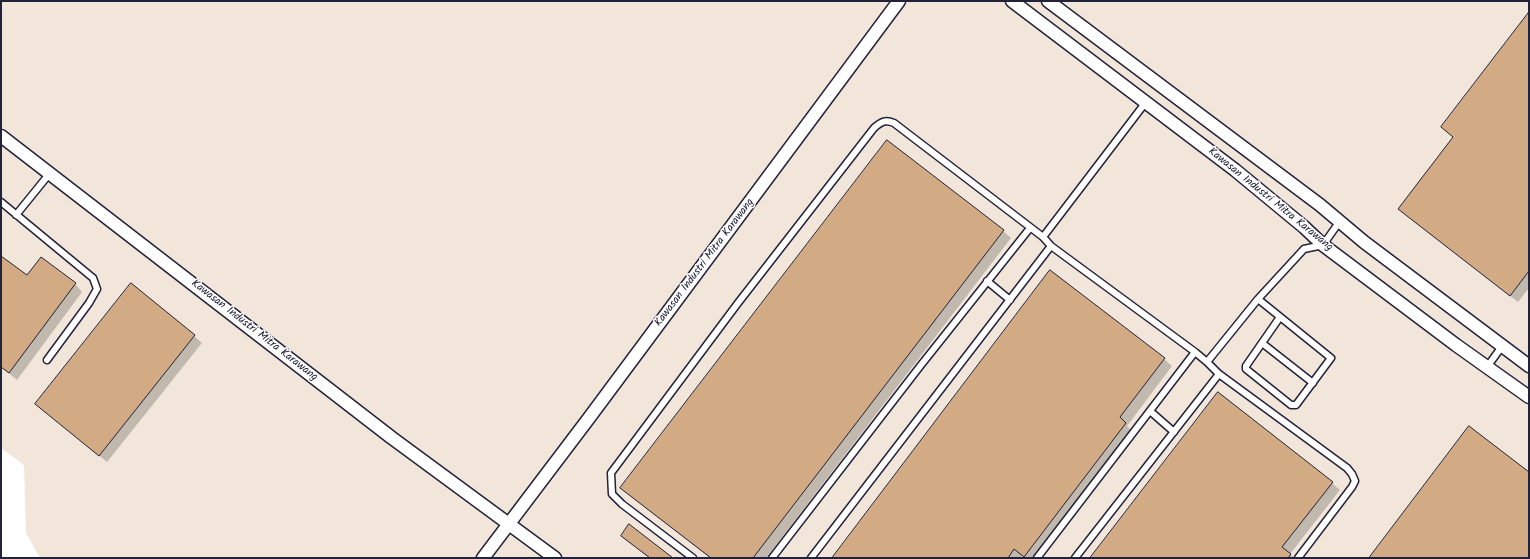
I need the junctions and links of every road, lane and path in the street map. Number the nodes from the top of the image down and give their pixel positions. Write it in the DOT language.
graph roads {
  1 [pos="899,1"];
  2 [pos="1012,1"];
  3 [pos="1056,4"];
  4 [pos="1146,102"];
  5 [pos="1,136"];
  6 [pos="50,173"];
  7 [pos="1,202"];
  8 [pos="16,215"];
  9 [pos="1340,221"];
  10 [pos="1030,228"];
  11 [pos="1043,237"];
  12 [pos="1323,245"];
  13 [pos="1051,246"];
  14 [pos="987,281"];
  15 [pos="1258,299"];
  16 [pos="1010,300"];
  17 [pos="1280,317"];
  18 [pos="1262,343"];
  19 [pos="1502,345"];
  20 [pos="1195,352"];
  21 [pos="47,360"];
  22 [pos="1208,362"];
  23 [pos="1529,366"];
  24 [pos="1487,367"];
  25 [pos="1219,374"];
  26 [pos="1313,383"];
  27 [pos="1529,397"];
  28 [pos="1150,411"];
  29 [pos="1174,432"];
  30 [pos="509,523"];
  31 [pos="483,558"];
  32 [pos="554,558"];
  33 [pos="693,558"];
  34 [pos="772,558"];
  35 [pos="810,558"];
  36 [pos="1037,558"];
  37 [pos="1075,558"];
  38 [pos="1298,558"];
  1 -- 30 [label="street, Kawasan Industri Mitra Karawang"];
  2 -- 4 [label="street, Kawasan Industri Mitra Karawang"];
  3 -- 9 [label="street, Kawasan Industri Mitra Karawang"];
  4 -- 11 [label="lane"];
  4 -- 12 [label="street, Kawasan Industri Mitra Karawang"];
  5 -- 6 [label="street, Kawasan Industri Mitra Karawang"];
  6 -- 8 [label="lane"];
  6 -- 30 [label="street, Kawasan Industri Mitra Karawang"];
  7 -- 8 [label="lane"];
  8 -- 21 [label="lane"];
  9 -- 12 [label="lane"];
  9 -- 19 [label="street, Kawasan Industri Mitra Karawang"];
  10 -- 11 [label="lane"];
  10 -- 14 [label="lane"];
  10 -- 33 [label="lane"];
  11 -- 13 [label="lane"];
  12 -- 15 [label="lane"];
  12 -- 24 [label="street, Kawasan Industri Mitra Karawang"];
  13 -- 16 [label="lane"];
  13 -- 20 [label="lane"];
  14 -- 16 [label="lane"];
  14 -- 34 [label="lane"];
  15 -- 17 [label="lane"];
  15 -- 22 [label="lane"];
  16 -- 35 [label="lane"];
  17 -- 18 [label="lane"];
  17 -- 26 [label="lane"];
  18 -- 26 [label="lane"];
  18 -- 26 [label="lane"];
  19 -- 23 [label="street, Kawasan Industri Mitra Karawang"];
  19 -- 24 [label="lane"];
  20 -- 22 [label="lane"];
  20 -- 28 [label="lane"];
  22 -- 25 [label="lane"];
  24 -- 27 [label="street, Kawasan Industri Mitra Karawang"];
  25 -- 29 [label="lane"];
  25 -- 38 [label="lane"];
  28 -- 29 [label="lane"];
  28 -- 36 [label="lane"];
  29 -- 37 [label="lane"];
  30 -- 31 [label="street, Kawasan Industri Mitra Karawang"];
  30 -- 32 [label="street, Kawasan Industri Mitra Karawang"];
}
